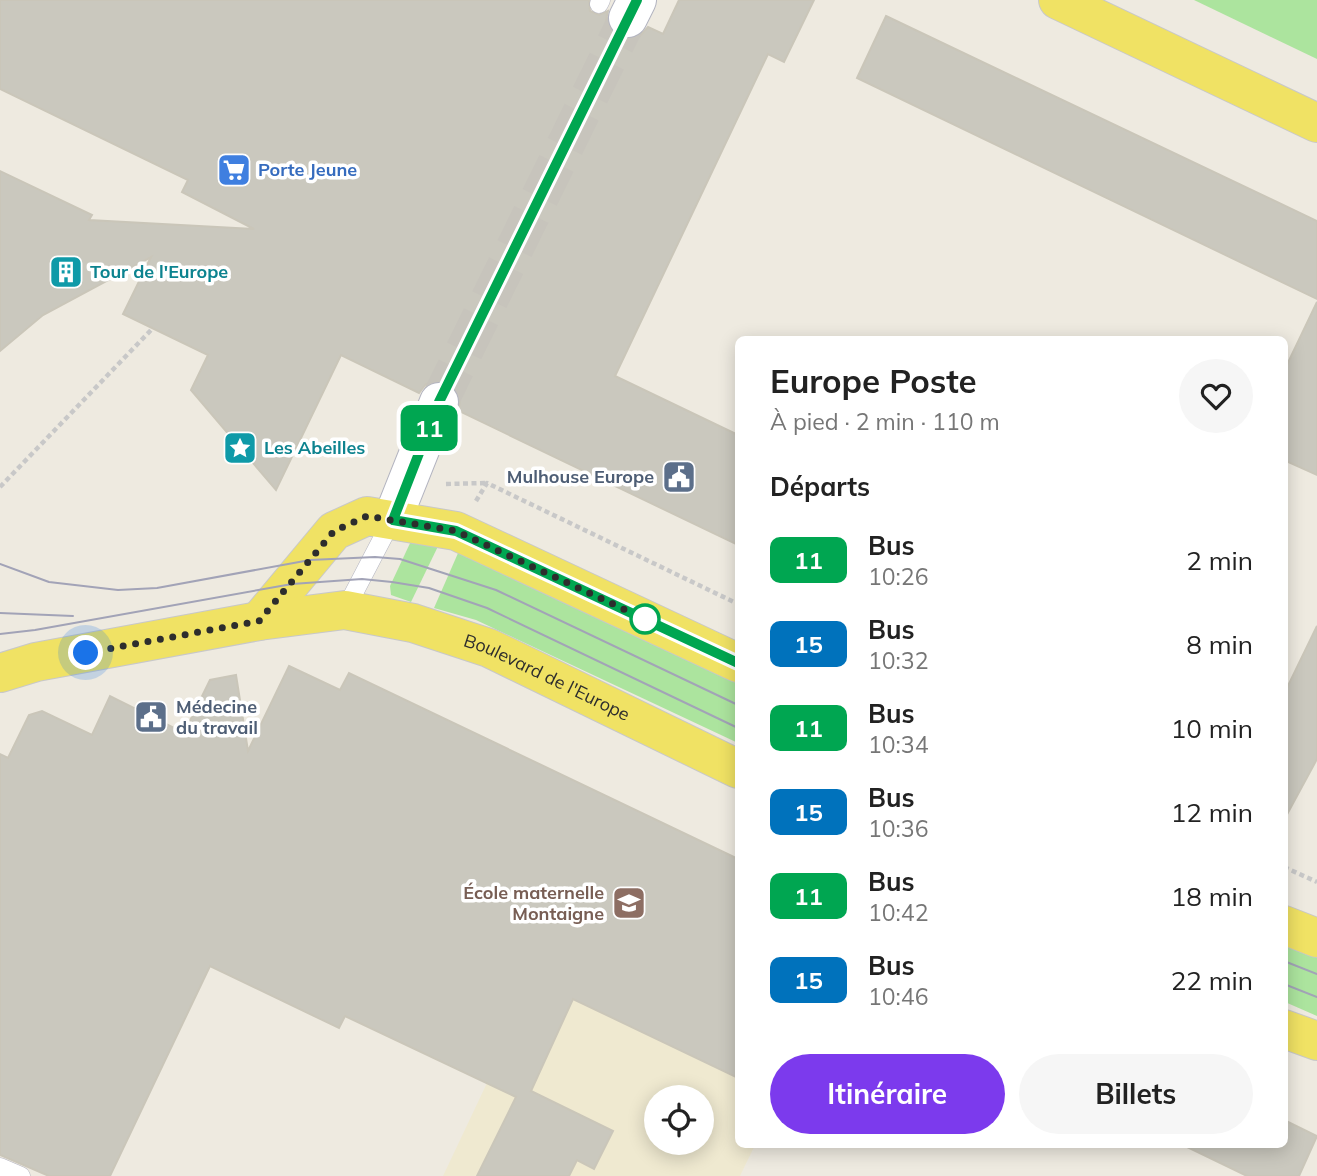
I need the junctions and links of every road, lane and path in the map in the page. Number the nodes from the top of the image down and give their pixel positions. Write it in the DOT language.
graph roads {
  1 [pos="1058,0"];
  2 [pos="1317,123"];
  3 [pos="153,328"];
  4 [pos="439,402"];
  5 [pos="0,487"];
  6 [pos="393,520"];
  7 [pos="456,531"];
  8 [pos="735,603"];
  9 [pos="345,610"];
  10 [pos="259,621"];
  11 [pos="735,662"];
  12 [pos="0,673"];
  13 [pos="735,768"];
  14 [pos="1288,869"];
  15 [pos="1317,882"];
  16 [pos="1288,927"];
  17 [pos="1317,938"];
  18 [pos="1288,1030"];
  19 [pos="1317,1041"];
  20 [pos="0,1167"];
  21 [pos="21,1176"];
  1 -- 2 [label="main road"];
  3 -- 5 [label="path"];
  4 -- 6 [label="main road"];
  6 -- 7 [label="main road"];
  6 -- 9 [label="lane"];
  6 -- 10 [label="main road"];
  7 -- 8 [label="path"];
  7 -- 11 [label="main road"];
  9 -- 10 [label="main road, Boulevard de l'Europe"];
  9 -- 13 [label="main road, Boulevard de l'Europe"];
  10 -- 12 [label="main road, Boulevard de l'Europe"];
  14 -- 15 [label="path"];
  16 -- 17 [label="main road"];
  18 -- 19 [label="main road"];
  20 -- 21 [label="lane"];
}
